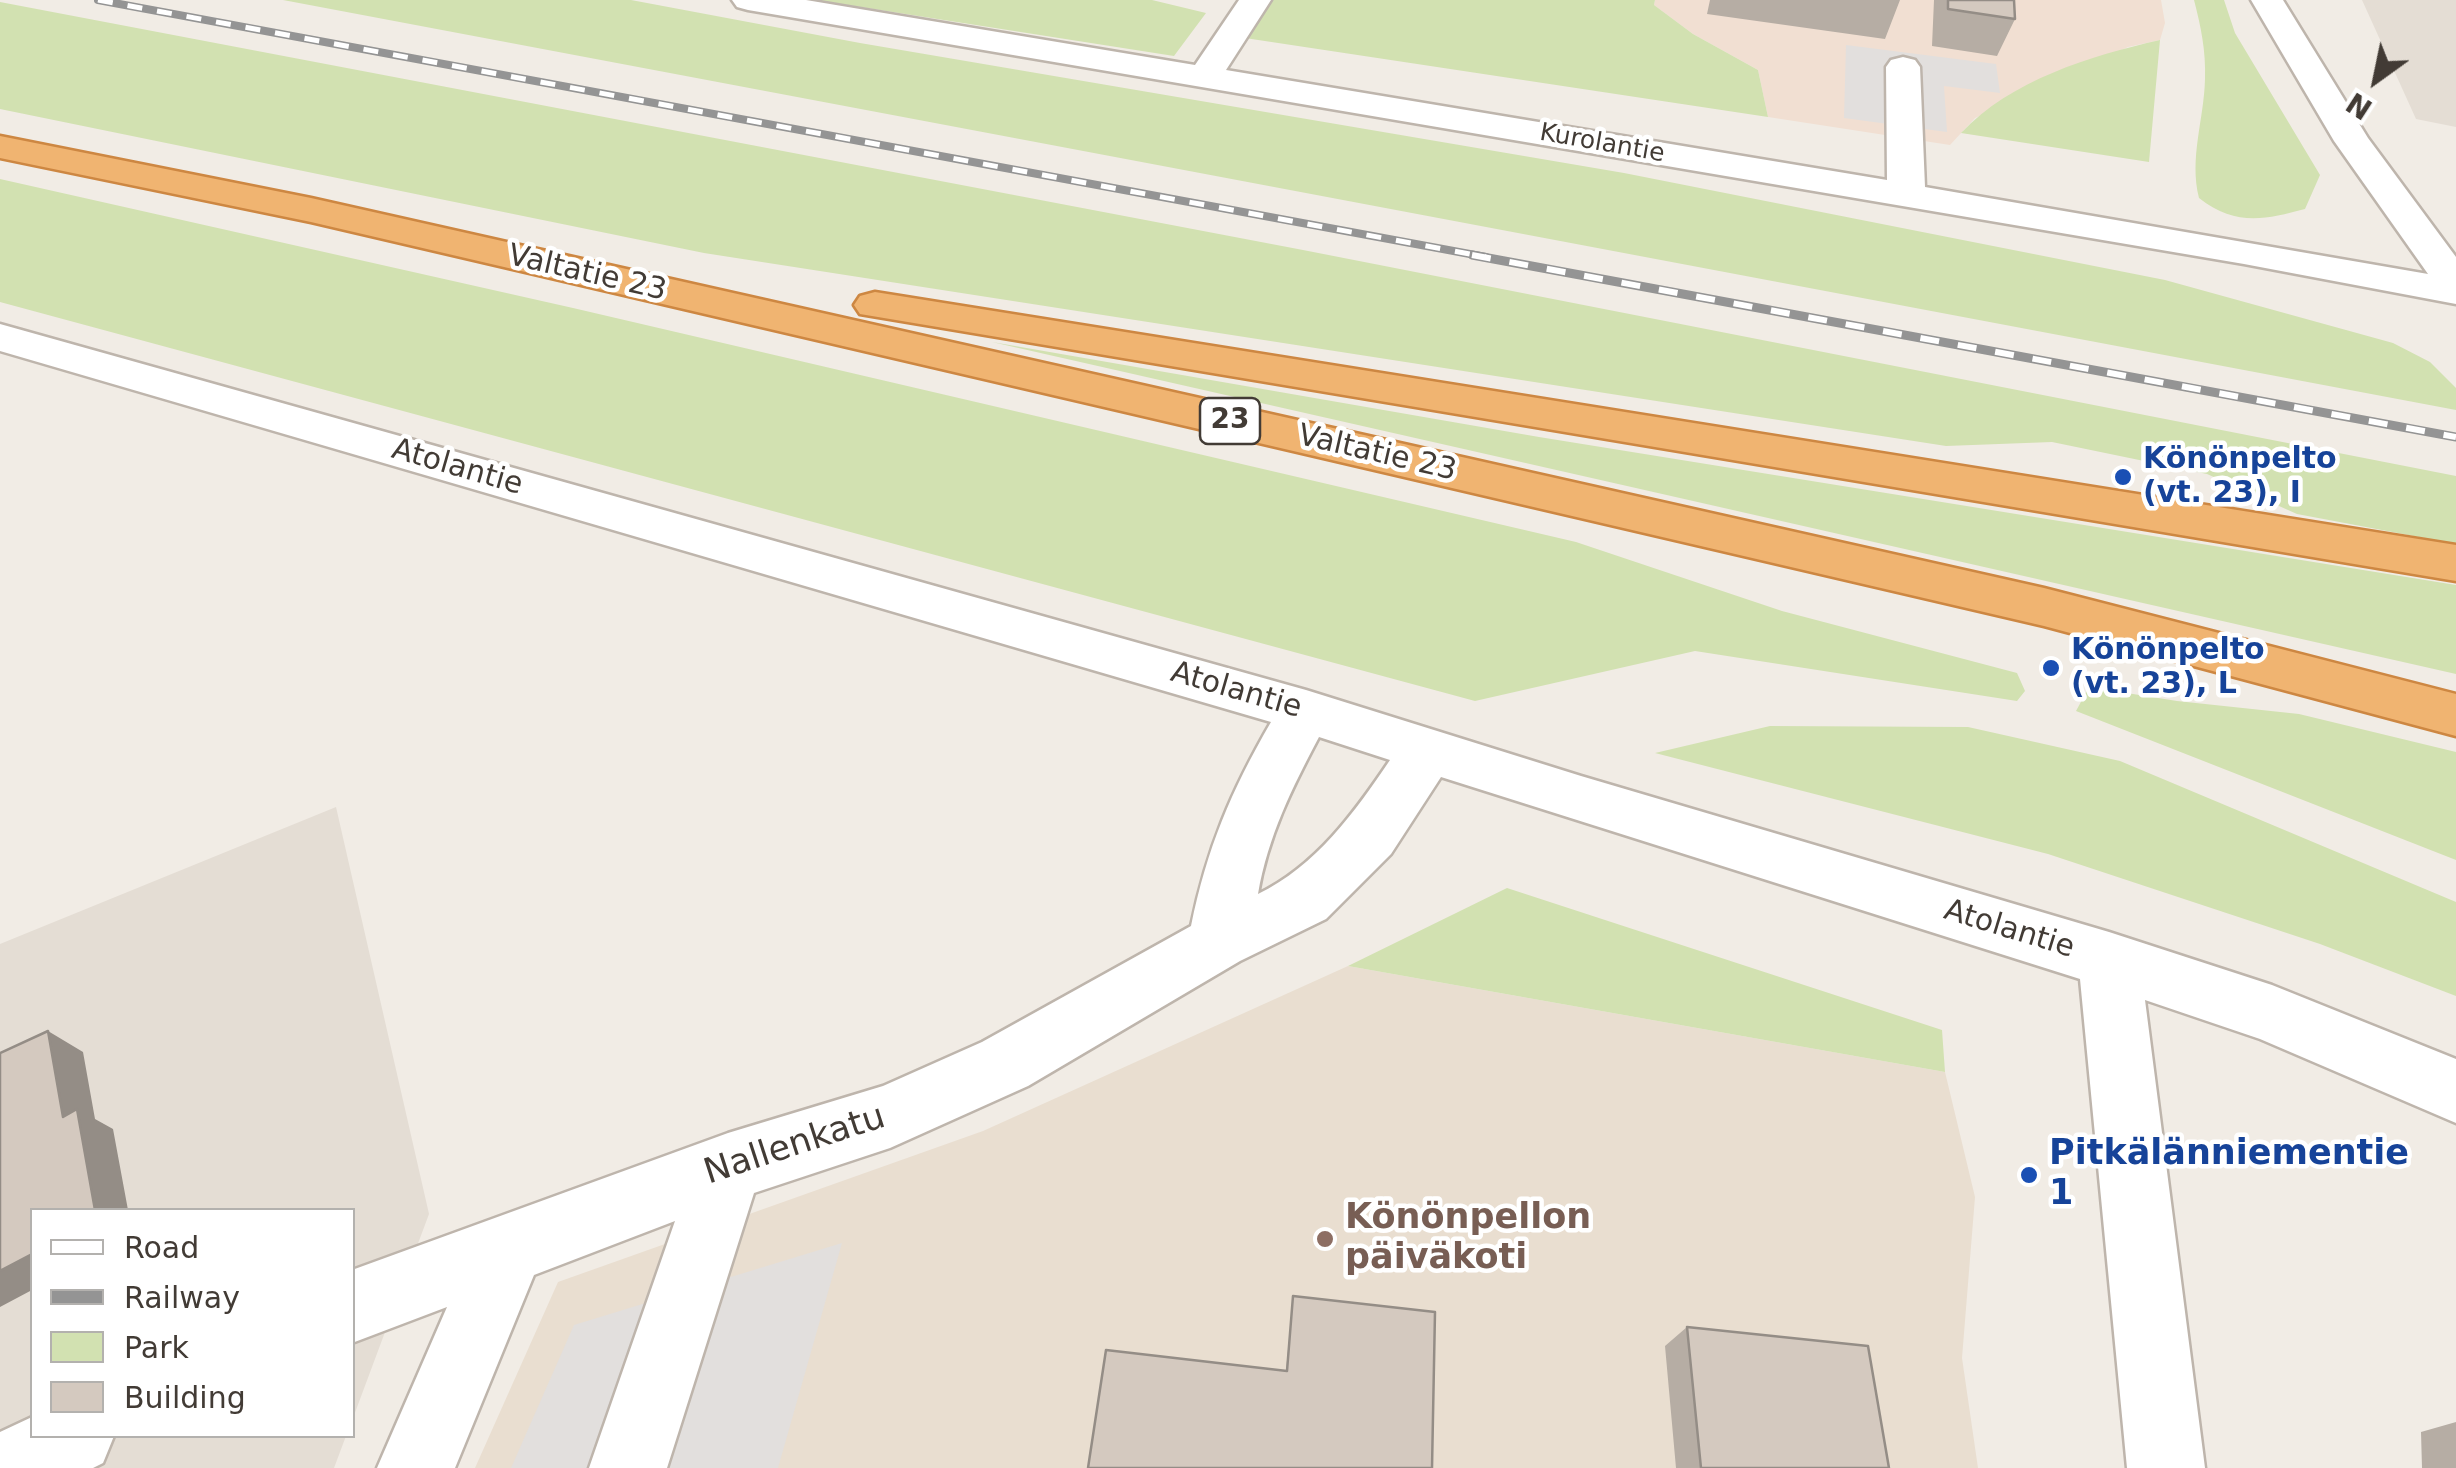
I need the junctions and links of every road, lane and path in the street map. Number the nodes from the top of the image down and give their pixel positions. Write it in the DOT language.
graph roads {
  1 [pos="748,0"];
  2 [pos="1256,0"];
  3 [pos="2267,0"];
  4 [pos="1904,67"];
  5 [pos="1204,77"];
  6 [pos="0,147"];
  7 [pos="1906,195"];
  8 [pos="311,210"];
  9 [pos="2456,288"];
  10 [pos="0,338"];
  11 [pos="2456,563"];
  12 [pos="1306,710"];
  13 [pos="2456,715"];
  14 [pos="1429,748"];
  15 [pos="1218,942"];
  16 [pos="2109,960"];
  17 [pos="2456,1091"];
  18 [pos="728,1167"];
  19 [pos="510,1246"];
  20 [pos="355,1306"];
  21 [pos="72,1438"];
  22 [pos="10,1468"];
  23 [pos="416,1468"];
  24 [pos="628,1468"];
  25 [pos="2166,1468"];
  1 -- 5 [label="street, Kurolantie"];
  2 -- 5 [label="street"];
  3 -- 9 [label="street"];
  4 -- 7 [label="street"];
  5 -- 7 [label="street, Kurolantie"];
  6 -- 8 [label="highway, Valtatie 23 / 23"];
  7 -- 9 [label="street, Kurolantie"];
  8 -- 11 [label="highway"];
  8 -- 13 [label="highway, Valtatie 23 / 23"];
  10 -- 12 [label="street, Atolantie"];
  12 -- 14 [label="street, Atolantie"];
  12 -- 15 [label="street"];
  14 -- 15 [label="street, Nallenkatu"];
  14 -- 16 [label="street, Atolantie"];
  15 -- 18 [label="street, Nallenkatu"];
  16 -- 17 [label="street, Atolantie"];
  16 -- 25 [label="street"];
  18 -- 19 [label="street, Nallenkatu"];
  18 -- 24 [label="street"];
  19 -- 20 [label="street, Nallenkatu"];
  19 -- 23 [label="street"];
  21 -- 22 [label="street"];
}
